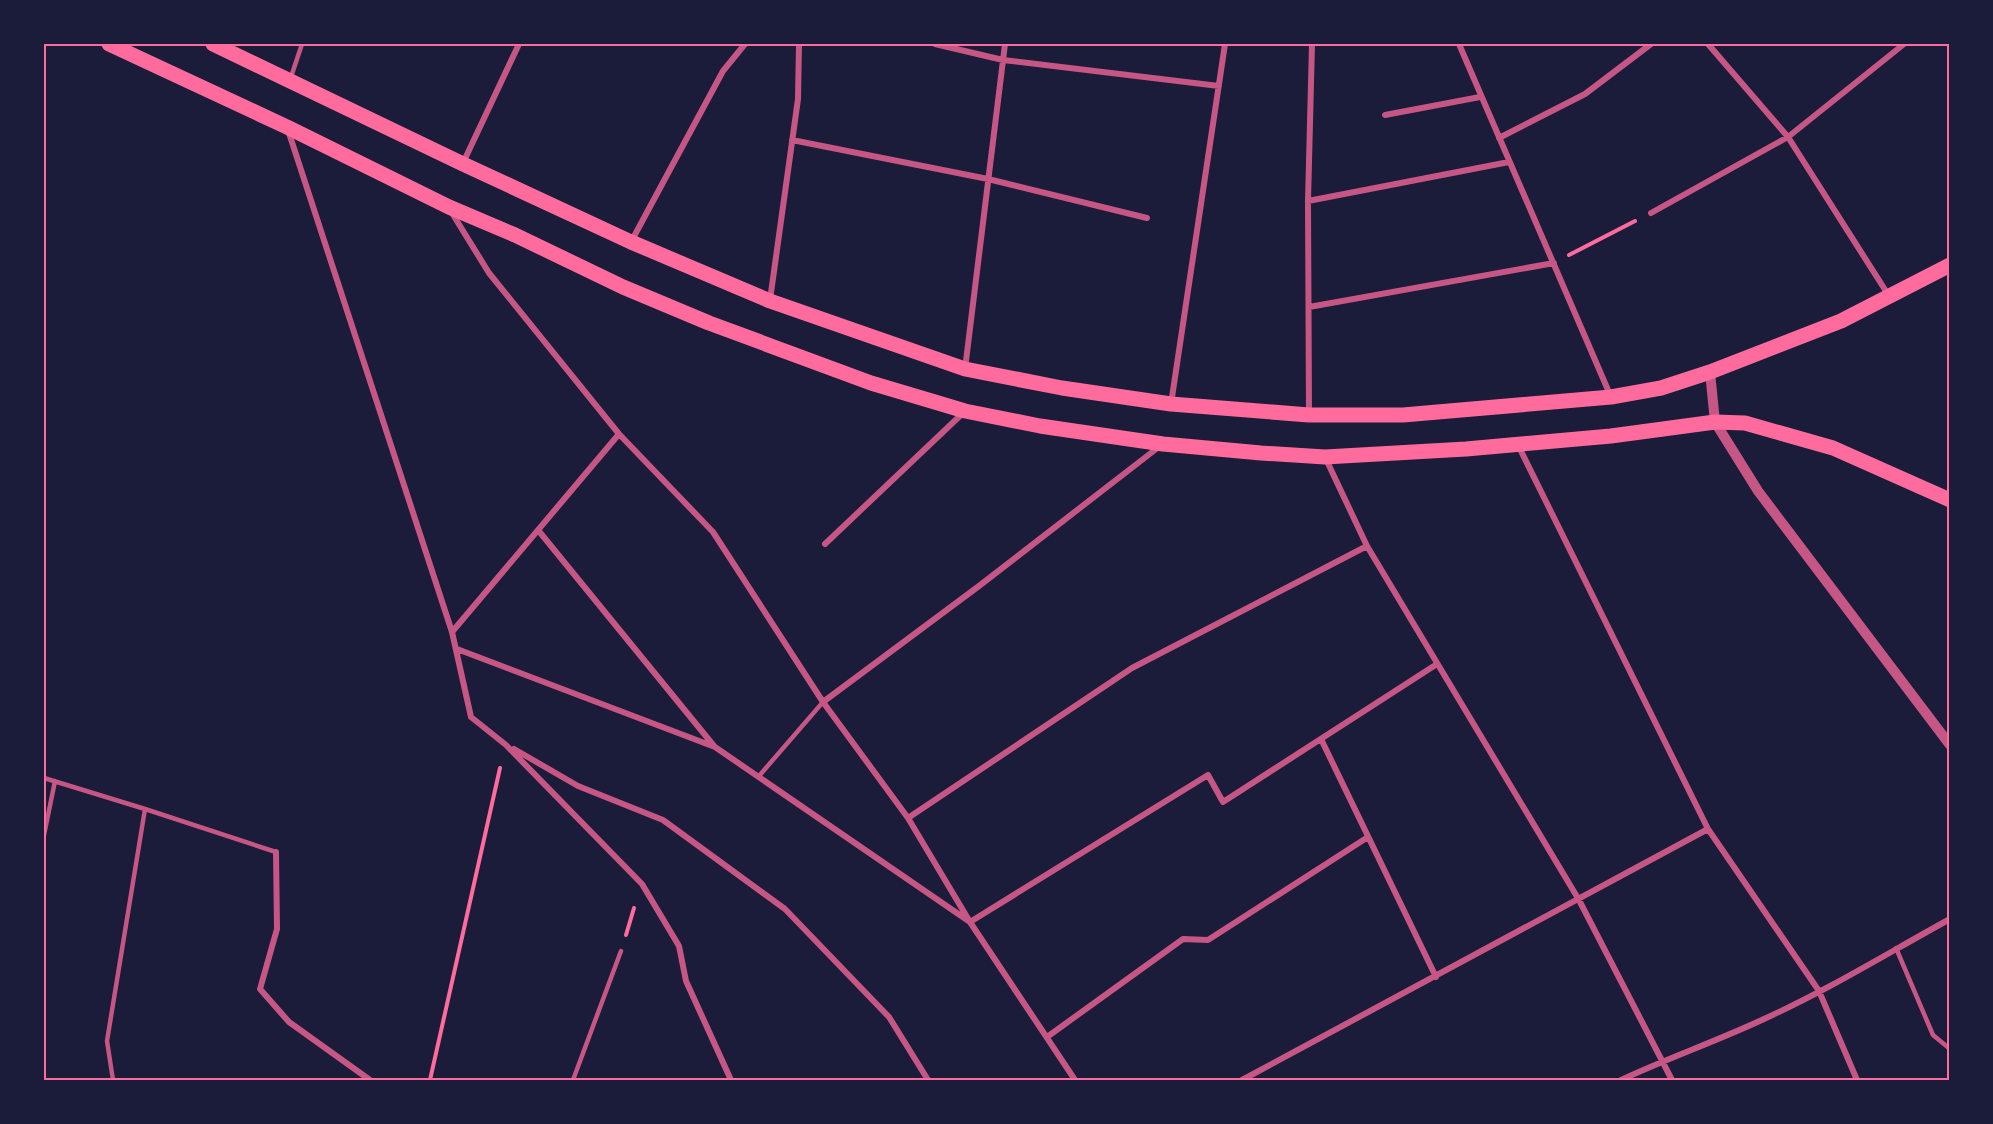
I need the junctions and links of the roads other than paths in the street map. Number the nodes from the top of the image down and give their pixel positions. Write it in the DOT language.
graph roads {
  1 [pos="109,44"];
  2 [pos="213,44"];
  3 [pos="302,44"];
  4 [pos="519,44"];
  5 [pos="745,44"];
  6 [pos="799,44"];
  7 [pos="935,44"];
  8 [pos="1005,44"];
  9 [pos="1225,44"];
  10 [pos="1312,44"];
  11 [pos="1459,44"];
  12 [pos="1651,44"];
  13 [pos="1708,44"];
  14 [pos="1904,44"];
  15 [pos="1003,60"];
  16 [pos="290,80"];
  17 [pos="1219,86"];
  18 [pos="1480,97"];
  19 [pos="1385,115"];
  20 [pos="287,127"];
  21 [pos="1788,137"];
  22 [pos="1499,138"];
  23 [pos="792,140"];
  24 [pos="1509,162"];
  25 [pos="463,164"];
  26 [pos="988,179"];
  27 [pos="1308,201"];
  28 [pos="449,207"];
  29 [pos="1651,213"];
  30 [pos="1147,218"];
  31 [pos="631,242"];
  32 [pos="1554,263"];
  33 [pos="1950,265"];
  34 [pos="1889,296"];
  35 [pos="770,301"];
  36 [pos="1308,308"];
  37 [pos="965,369"];
  38 [pos="1710,372"];
  39 [pos="1611,398"];
  40 [pos="1171,404"];
  41 [pos="965,411"];
  42 [pos="1309,415"];
  43 [pos="1715,422"];
  44 [pos="619,434"];
  45 [pos="1163,444"];
  46 [pos="1518,444"];
  47 [pos="1325,457"];
  48 [pos="1950,500"];
  49 [pos="538,530"];
  50 [pos="825,544"];
  51 [pos="1367,546"];
  52 [pos="452,632"];
  53 [pos="457,649"];
  54 [pos="1437,664"];
  55 [pos="823,702"];
  56 [pos="1321,739"];
  57 [pos="506,745"];
  58 [pos="1950,745"];
  59 [pos="714,747"];
  60 [pos="759,776"];
  61 [pos="44,778"];
  62 [pos="55,781"];
  63 [pos="145,809"];
  64 [pos="908,818"];
  65 [pos="1708,829"];
  66 [pos="44,835"];
  67 [pos="1368,837"];
  68 [pos="276,852"];
  69 [pos="1579,900"];
  70 [pos="1950,919"];
  71 [pos="970,922"];
  72 [pos="1896,948"];
  73 [pos="621,951"];
  74 [pos="1436,977"];
  75 [pos="1819,991"];
  76 [pos="1047,1037"];
  77 [pos="1950,1049"];
  78 [pos="1661,1061"];
  79 [pos="113,1080"];
  80 [pos="370,1080"];
  81 [pos="573,1080"];
  82 [pos="731,1080"];
  83 [pos="928,1080"];
  84 [pos="1075,1080"];
  85 [pos="1242,1080"];
  86 [pos="1621,1080"];
  87 [pos="1672,1080"];
  88 [pos="1857,1080"];
  1 -- 20 [label="main road"];
  2 -- 16 [label="main road"];
  3 -- 16 [label="lane"];
  4 -- 25 [label="street"];
  5 -- 31 [label="street"];
  6 -- 23 [label="street"];
  7 -- 15 [label="street"];
  8 -- 15 [label="street"];
  9 -- 17 [label="street"];
  10 -- 27 [label="street"];
  11 -- 18 [label="street"];
  12 -- 22 [label="street"];
  13 -- 21 [label="street"];
  14 -- 21 [label="street"];
  15 -- 17 [label="street"];
  15 -- 26 [label="street"];
  16 -- 25 [label="main road"];
  17 -- 40 [label="street"];
  18 -- 19 [label="street"];
  18 -- 22 [label="street"];
  20 -- 28 [label="main road"];
  20 -- 52 [label="street"];
  21 -- 29 [label="street"];
  21 -- 34 [label="street"];
  22 -- 24 [label="street"];
  23 -- 26 [label="street"];
  23 -- 35 [label="street"];
  24 -- 27 [label="street"];
  24 -- 32 [label="street"];
  25 -- 31 [label="main road"];
  26 -- 30 [label="street"];
  26 -- 37 [label="street"];
  27 -- 36 [label="street"];
  28 -- 41 [label="main road"];
  28 -- 44 [label="street"];
  31 -- 35 [label="main road"];
  32 -- 36 [label="street"];
  32 -- 39 [label="street"];
  33 -- 34 [label="main road"];
  34 -- 38 [label="main road"];
  35 -- 37 [label="main road"];
  36 -- 42 [label="street"];
  37 -- 40 [label="main road"];
  38 -- 39 [label="main road"];
  38 -- 43 [label="street"];
  39 -- 42 [label="main road"];
  40 -- 42 [label="main road"];
  41 -- 45 [label="main road"];
  41 -- 50 [label="street"];
  43 -- 46 [label="main road"];
  43 -- 48 [label="main road"];
  43 -- 58 [label="street"];
  44 -- 49 [label="street"];
  44 -- 55 [label="street"];
  45 -- 47 [label="main road"];
  45 -- 55 [label="street"];
  46 -- 47 [label="main road"];
  46 -- 65 [label="street"];
  47 -- 51 [label="street"];
  49 -- 52 [label="street"];
  49 -- 59 [label="street"];
  51 -- 54 [label="street"];
  51 -- 64 [label="street"];
  52 -- 53 [label="street"];
  53 -- 57 [label="street"];
  53 -- 59 [label="street"];
  54 -- 56 [label="street"];
  54 -- 69 [label="street"];
  55 -- 60 [label="lane"];
  55 -- 64 [label="street"];
  56 -- 67 [label="street"];
  56 -- 71 [label="street"];
  57 -- 82 [label="street"];
  57 -- 83 [label="street"];
  59 -- 60 [label="street"];
  60 -- 71 [label="street"];
  61 -- 62 [label="lane"];
  62 -- 63 [label="lane"];
  62 -- 66 [label="lane"];
  63 -- 68 [label="lane"];
  63 -- 79 [label="lane"];
  64 -- 71 [label="street"];
  65 -- 69 [label="street"];
  65 -- 75 [label="street"];
  67 -- 74 [label="street"];
  67 -- 76 [label="street"];
  68 -- 80 [label="street"];
  69 -- 74 [label="street"];
  69 -- 78 [label="street"];
  70 -- 72 [label="street"];
  71 -- 76 [label="street"];
  72 -- 75 [label="street"];
  72 -- 77 [label="lane"];
  73 -- 81 [label="lane"];
  74 -- 85 [label="street"];
  75 -- 78 [label="street"];
  75 -- 88 [label="street"];
  76 -- 84 [label="street"];
  78 -- 86 [label="street"];
  78 -- 87 [label="street"];
}
